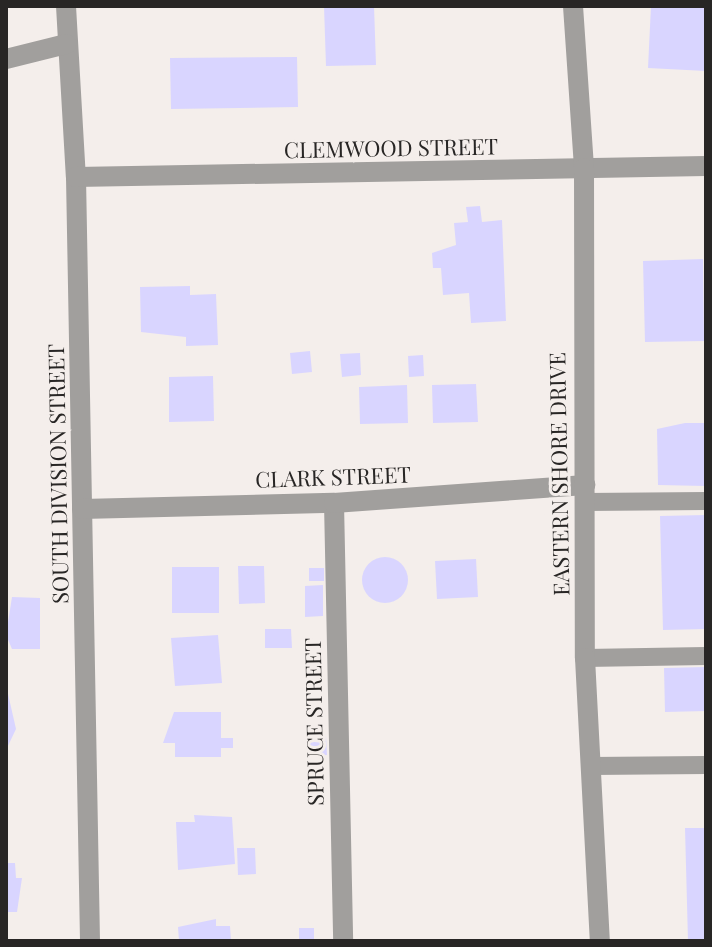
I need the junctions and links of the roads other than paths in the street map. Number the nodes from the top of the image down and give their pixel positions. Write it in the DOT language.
graph roads {
  1 [pos="66,6"];
  2 [pos="573,6"];
  3 [pos="66,44"];
  4 [pos="6,59"];
  5 [pos="706,166"];
  6 [pos="584,168"];
  7 [pos="76,177"];
  8 [pos="585,494"];
  9 [pos="706,501"];
  10 [pos="334,503"];
  11 [pos="82,509"];
  12 [pos="706,656"];
  13 [pos="585,658"];
  14 [pos="706,765"];
  15 [pos="591,766"];
  16 [pos="90,941"];
  17 [pos="343,941"];
  18 [pos="600,941"];
  1 -- 3 [label="street, SOUTH DIVISION STREET"];
  2 -- 6 [label="street, EASTERN SHORE DRIVE"];
  3 -- 4 [label="street"];
  3 -- 7 [label="street, SOUTH DIVISION STREET"];
  5 -- 6 [label="street, CLEMWOOD STREET"];
  6 -- 7 [label="street, CLEMWOOD STREET"];
  6 -- 8 [label="street, EASTERN SHORE DRIVE"];
  7 -- 11 [label="street, SOUTH DIVISION STREET"];
  8 -- 9 [label="lane"];
  8 -- 10 [label="street, CLARK STREET"];
  8 -- 13 [label="street, EASTERN SHORE DRIVE"];
  10 -- 11 [label="street, CLARK STREET"];
  10 -- 17 [label="street, SPRUCE STREET"];
  11 -- 16 [label="street, SOUTH DIVISION STREET"];
  12 -- 13 [label="lane"];
  13 -- 15 [label="street, EASTERN SHORE DRIVE"];
  14 -- 15 [label="lane"];
  15 -- 18 [label="street, EASTERN SHORE DRIVE"];
}
